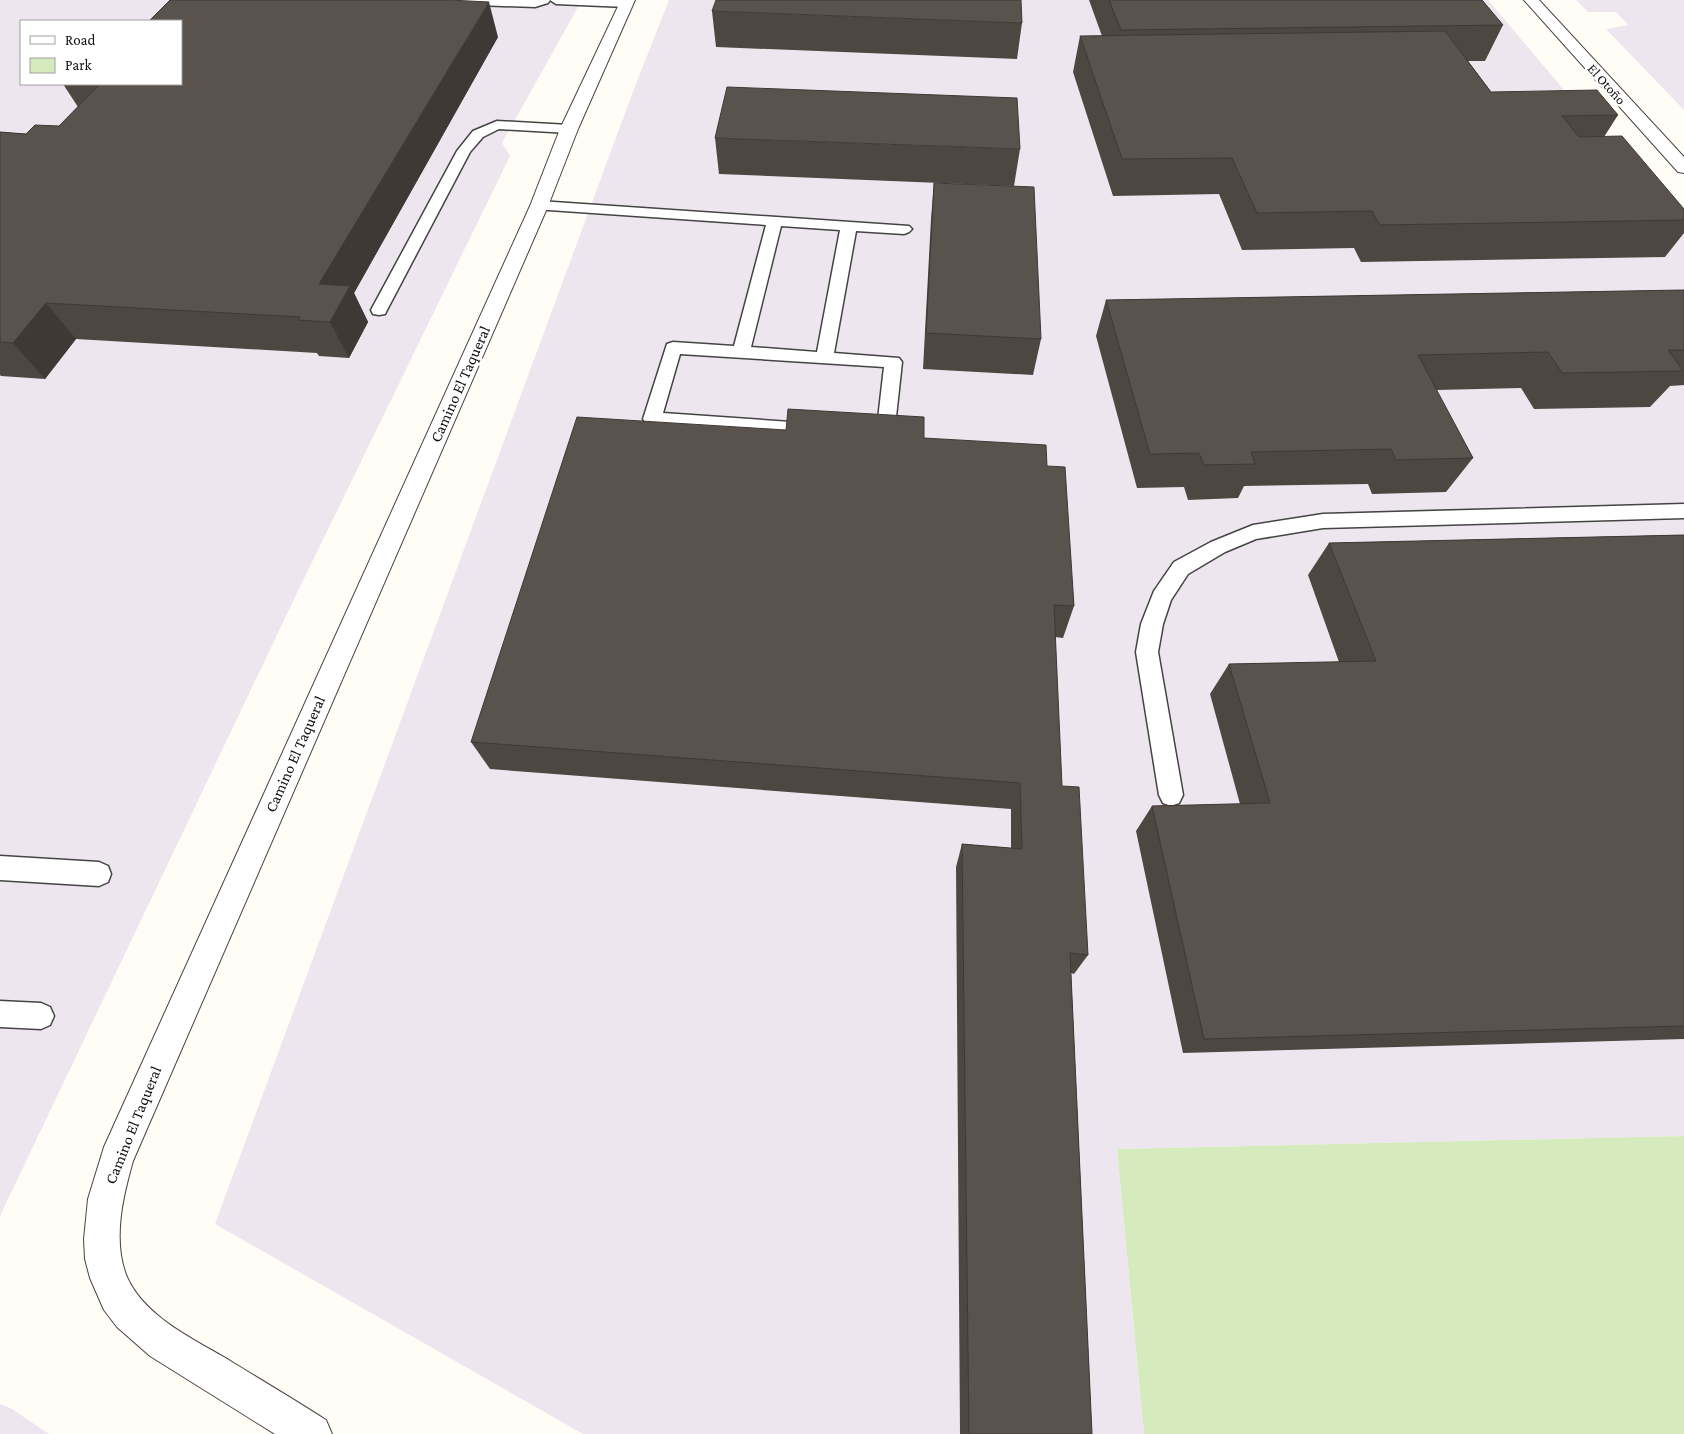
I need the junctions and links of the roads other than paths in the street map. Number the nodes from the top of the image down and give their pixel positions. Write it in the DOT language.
graph roads {
  1 [pos="448,0"];
  2 [pos="544,0"];
  3 [pos="556,0"];
  4 [pos="1531,0"];
  5 [pos="627,1"];
  6 [pos="569,129"];
  7 [pos="1684,168"];
  8 [pos="539,206"];
  9 [pos="776,221"];
  10 [pos="849,226"];
  11 [pos="904,229"];
  12 [pos="379,310"];
  13 [pos="741,352"];
  14 [pos="825,358"];
  15 [pos="1684,511"];
  16 [pos="1171,795"];
  17 [pos="0,868"];
  18 [pos="99,874"];
  19 [pos="0,1014"];
  20 [pos="41,1016"];
  21 [pos="312,1434"];
  1 -- 2 [label="lane"];
  3 -- 5 [label="lane"];
  4 -- 7 [label="street, El Otoño"];
  5 -- 6 [label="street, Camino El Taqueral"];
  6 -- 8 [label="street, Camino El Taqueral"];
  6 -- 12 [label="lane"];
  8 -- 9 [label="lane"];
  8 -- 21 [label="street, Camino El Taqueral"];
  9 -- 10 [label="lane"];
  9 -- 13 [label="lane"];
  10 -- 11 [label="lane"];
  10 -- 14 [label="lane"];
  13 -- 14 [label="lane"];
  13 -- 14 [label="lane"];
  15 -- 16 [label="lane"];
  17 -- 18 [label="lane"];
  19 -- 20 [label="lane"];
}
